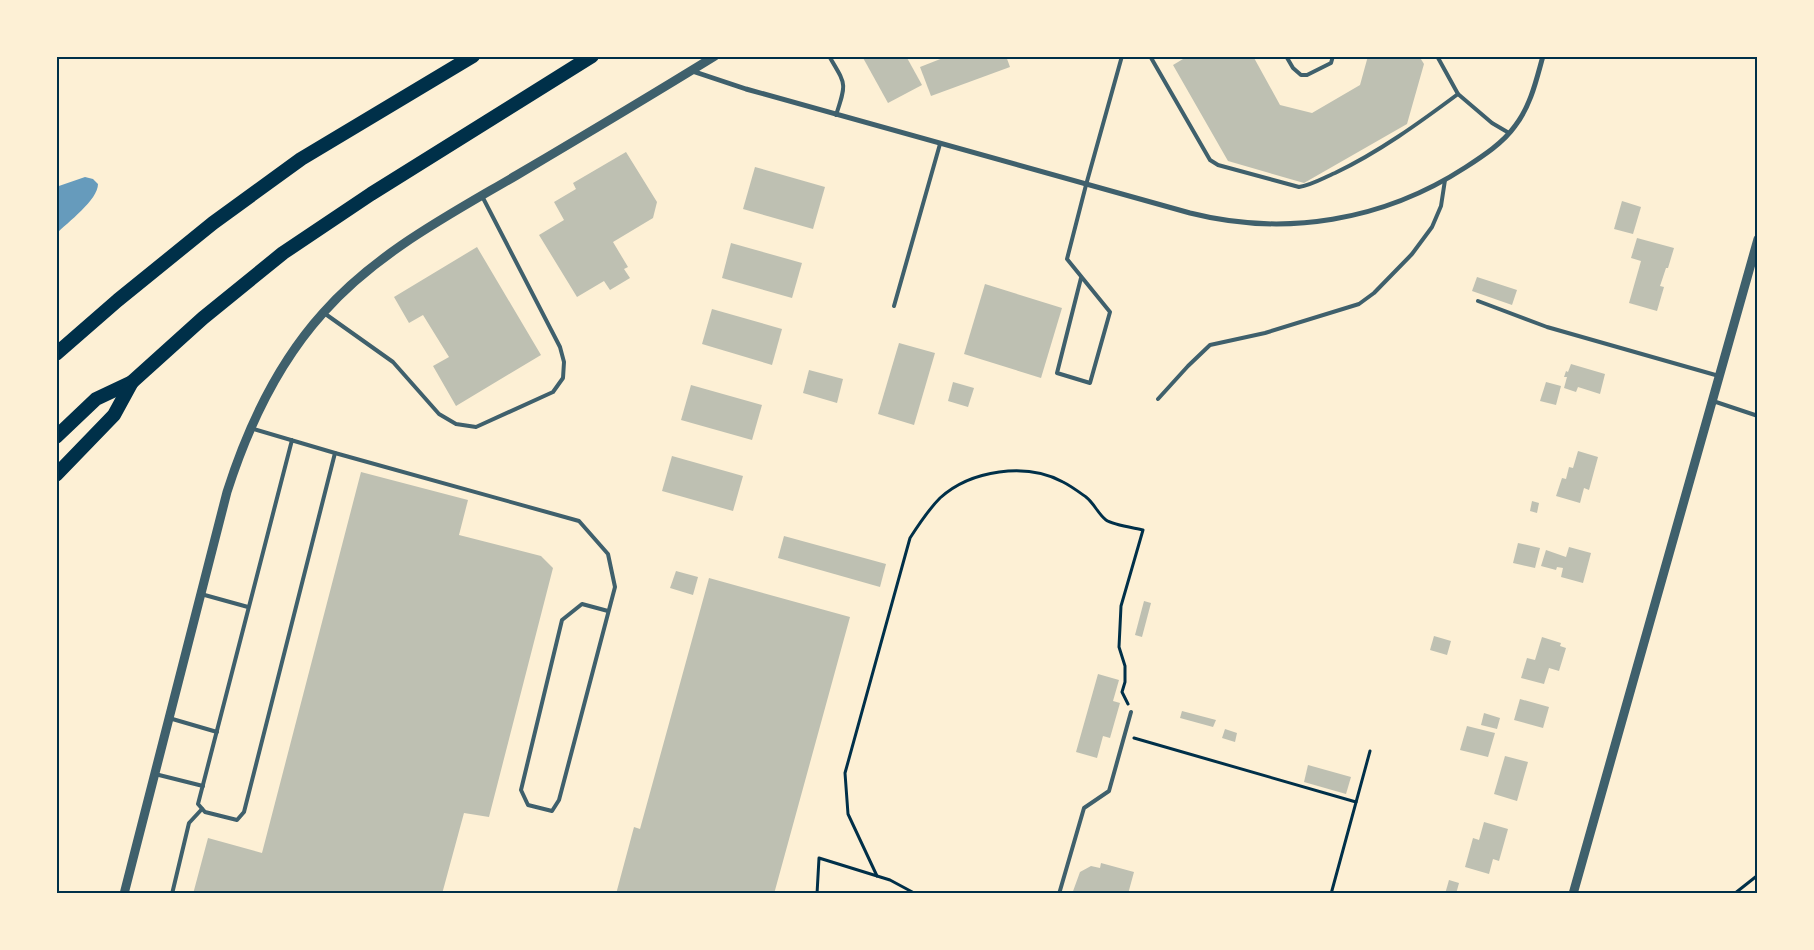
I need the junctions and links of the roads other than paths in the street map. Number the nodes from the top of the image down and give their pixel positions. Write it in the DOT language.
graph roads {
  1 [pos="473,56"];
  2 [pos="592,56"];
  3 [pos="715,56"];
  4 [pos="829,56"];
  5 [pos="1122,56"];
  6 [pos="1150,56"];
  7 [pos="1286,56"];
  8 [pos="1333,56"];
  9 [pos="1437,56"];
  10 [pos="1543,56"];
  11 [pos="692,71"];
  12 [pos="1458,94"];
  13 [pos="836,115"];
  14 [pos="1509,133"];
  15 [pos="940,144"];
  16 [pos="1445,180"];
  17 [pos="1086,185"];
  18 [pos="482,196"];
  19 [pos="1758,239"];
  20 [pos="1081,278"];
  21 [pos="1478,302"];
  22 [pos="894,306"];
  23 [pos="323,313"];
  24 [pos="56,354"];
  25 [pos="1719,376"];
  26 [pos="132,382"];
  27 [pos="1158,399"];
  28 [pos="1712,400"];
  29 [pos="1758,416"];
  30 [pos="250,428"];
  31 [pos="56,437"];
  32 [pos="292,440"];
  33 [pos="335,453"];
  34 [pos="56,475"];
  35 [pos="201,594"];
  36 [pos="248,607"];
  37 [pos="608,611"];
  38 [pos="1131,712"];
  39 [pos="169,718"];
  40 [pos="217,732"];
  41 [pos="155,774"];
  42 [pos="203,786"];
  43 [pos="202,809"];
  44 [pos="124,894"];
  45 [pos="172,894"];
  46 [pos="1059,894"];
  47 [pos="1573,894"];
  1 -- 24 [label="highway"];
  2 -- 26 [label="highway"];
  3 -- 11 [label="street"];
  4 -- 13 [label="lane"];
  5 -- 17 [label="lane"];
  6 -- 12 [label="lane"];
  7 -- 8 [label="lane"];
  9 -- 12 [label="lane"];
  10 -- 14 [label="street"];
  11 -- 13 [label="street"];
  11 -- 18 [label="street"];
  12 -- 14 [label="lane"];
  13 -- 15 [label="street"];
  14 -- 16 [label="street"];
  15 -- 17 [label="street"];
  15 -- 22 [label="lane"];
  16 -- 17 [label="street"];
  16 -- 27 [label="lane"];
  17 -- 20 [label="lane"];
  18 -- 23 [label="street"];
  18 -- 23 [label="lane"];
  19 -- 25 [label="street"];
  20 -- 20 [label="lane"];
  21 -- 25 [label="lane"];
  23 -- 30 [label="street"];
  25 -- 28 [label="street"];
  26 -- 31 [label="highway"];
  26 -- 34 [label="highway"];
  28 -- 29 [label="lane"];
  28 -- 47 [label="street"];
  30 -- 32 [label="lane"];
  30 -- 35 [label="street"];
  32 -- 33 [label="lane"];
  32 -- 36 [label="lane"];
  33 -- 37 [label="lane"];
  33 -- 43 [label="lane"];
  35 -- 36 [label="lane"];
  35 -- 39 [label="street"];
  36 -- 40 [label="lane"];
  37 -- 37 [label="lane"];
  38 -- 46 [label="lane"];
  39 -- 40 [label="lane"];
  39 -- 41 [label="street"];
  40 -- 42 [label="lane"];
  41 -- 42 [label="lane"];
  41 -- 44 [label="street"];
  42 -- 43 [label="lane"];
  43 -- 45 [label="lane"];
}
